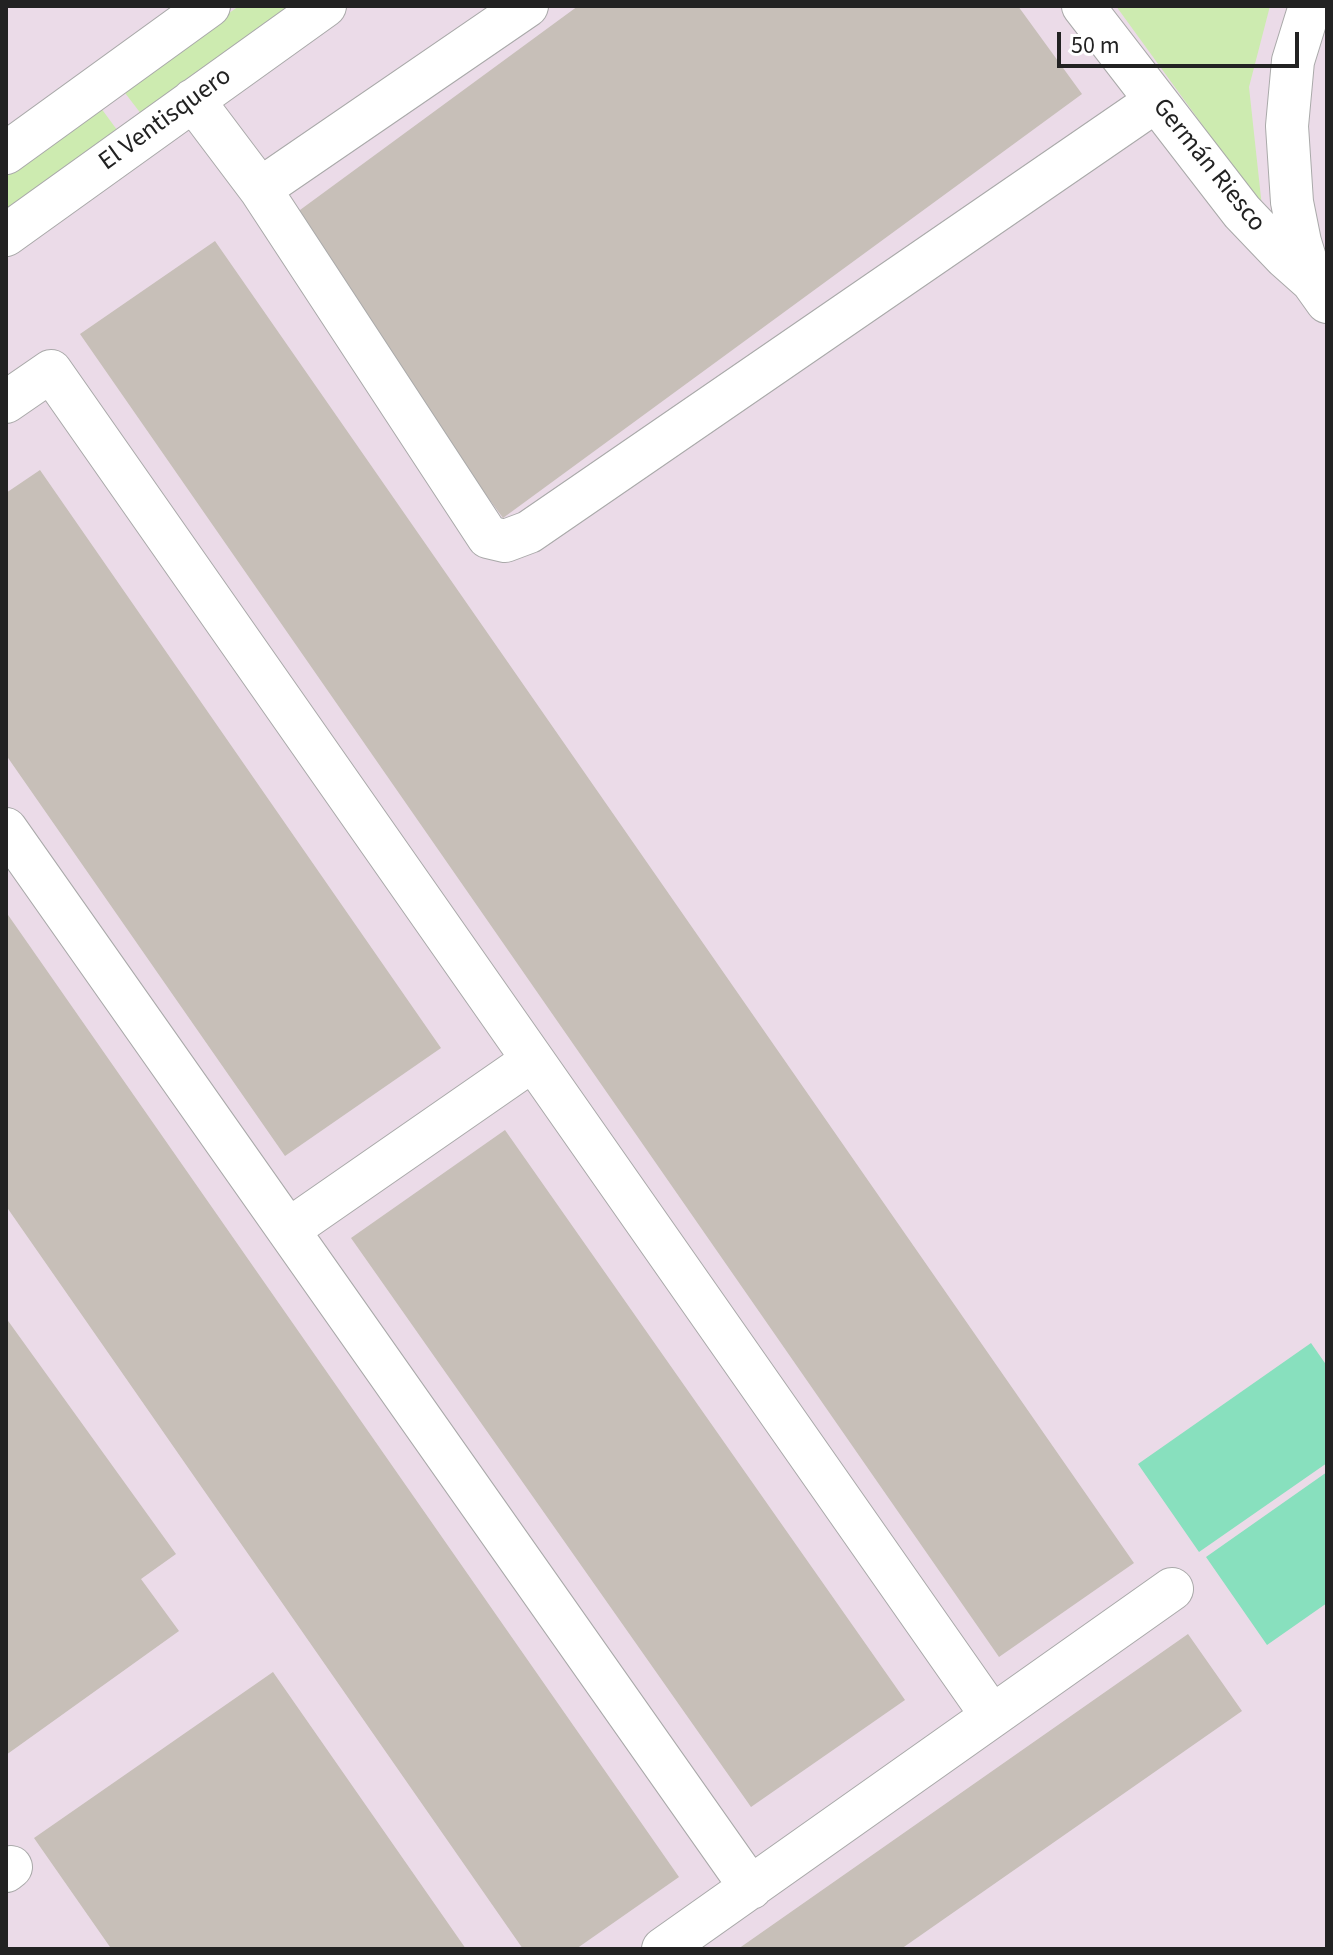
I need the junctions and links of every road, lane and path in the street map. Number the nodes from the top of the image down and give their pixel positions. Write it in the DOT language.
graph roads {
  1 [pos="209,6"];
  2 [pos="325,6"];
  3 [pos="527,6"];
  4 [pos="1083,6"];
  5 [pos="1310,6"];
  6 [pos="102,84"];
  7 [pos="193,100"];
  8 [pos="1156,101"];
  9 [pos="141,138"];
  10 [pos="6,153"];
  11 [pos="260,189"];
  12 [pos="6,235"];
  13 [pos="1320,291"];
  14 [pos="6,402"];
  15 [pos="6,829"];
  16 [pos="533,1060"];
  17 [pos="288,1230"];
  18 [pos="1172,1589"];
  19 [pos="992,1716"];
  20 [pos="751,1888"];
  21 [pos="663,1949"];
  1 -- 6 [label="street"];
  2 -- 7 [label="street, El Ventisquero"];
  3 -- 11 [label="street"];
  4 -- 8 [label="street, Germán Riesco"];
  5 -- 13 [label="street, Germán Riesco"];
  6 -- 9 [label="street"];
  6 -- 10 [label="street"];
  7 -- 9 [label="street, El Ventisquero"];
  7 -- 11 [label="street"];
  8 -- 11 [label="street"];
  8 -- 13 [label="street, Germán Riesco"];
  9 -- 12 [label="street, El Ventisquero"];
  14 -- 16 [label="street"];
  15 -- 17 [label="street"];
  16 -- 17 [label="street"];
  16 -- 19 [label="street"];
  17 -- 20 [label="street"];
  18 -- 19 [label="street"];
  19 -- 20 [label="street"];
  20 -- 21 [label="street"];
}
